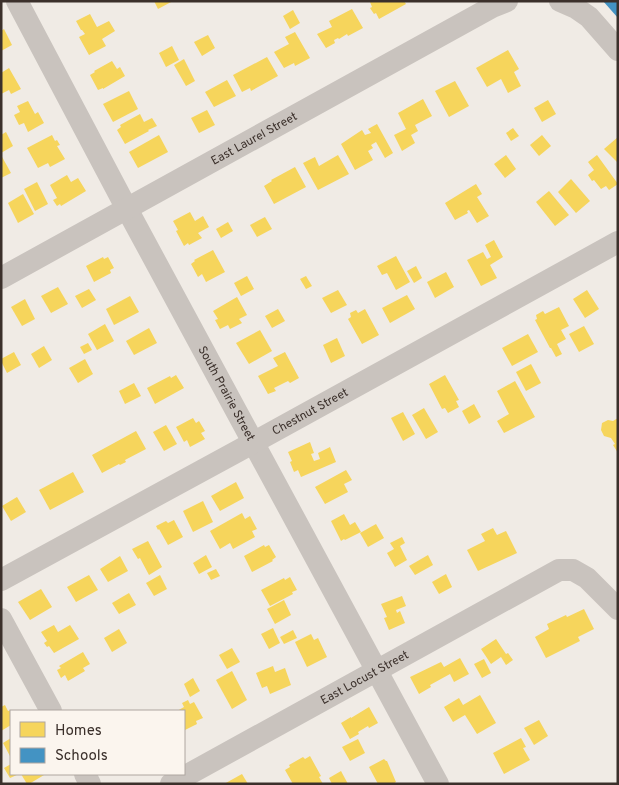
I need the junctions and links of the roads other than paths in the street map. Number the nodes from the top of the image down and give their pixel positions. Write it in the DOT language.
graph roads {
  1 [pos="17,1"];
  2 [pos="560,1"];
  3 [pos="496,3"];
  4 [pos="618,50"];
  5 [pos="127,209"];
  6 [pos="618,242"];
  7 [pos="1,278"];
  8 [pos="253,443"];
  9 [pos="1,580"];
  10 [pos="618,609"];
  11 [pos="1,619"];
  12 [pos="377,671"];
  13 [pos="50,710"];
  14 [pos="171,784"];
  15 [pos="438,784"];
  1 -- 5 [label="street, South Prairie Street"];
  2 -- 4 [label="street"];
  3 -- 5 [label="street, East Laurel Street"];
  5 -- 7 [label="street, East Laurel Street"];
  5 -- 8 [label="street, South Prairie Street"];
  6 -- 8 [label="street, Chestnut Street"];
  8 -- 9 [label="street, Chestnut Street"];
  8 -- 12 [label="street, South Prairie Street"];
  10 -- 12 [label="street, East Locust Street"];
  11 -- 13 [label="street"];
  12 -- 14 [label="street, East Locust Street"];
  12 -- 15 [label="street, South Prairie Street"];
}
